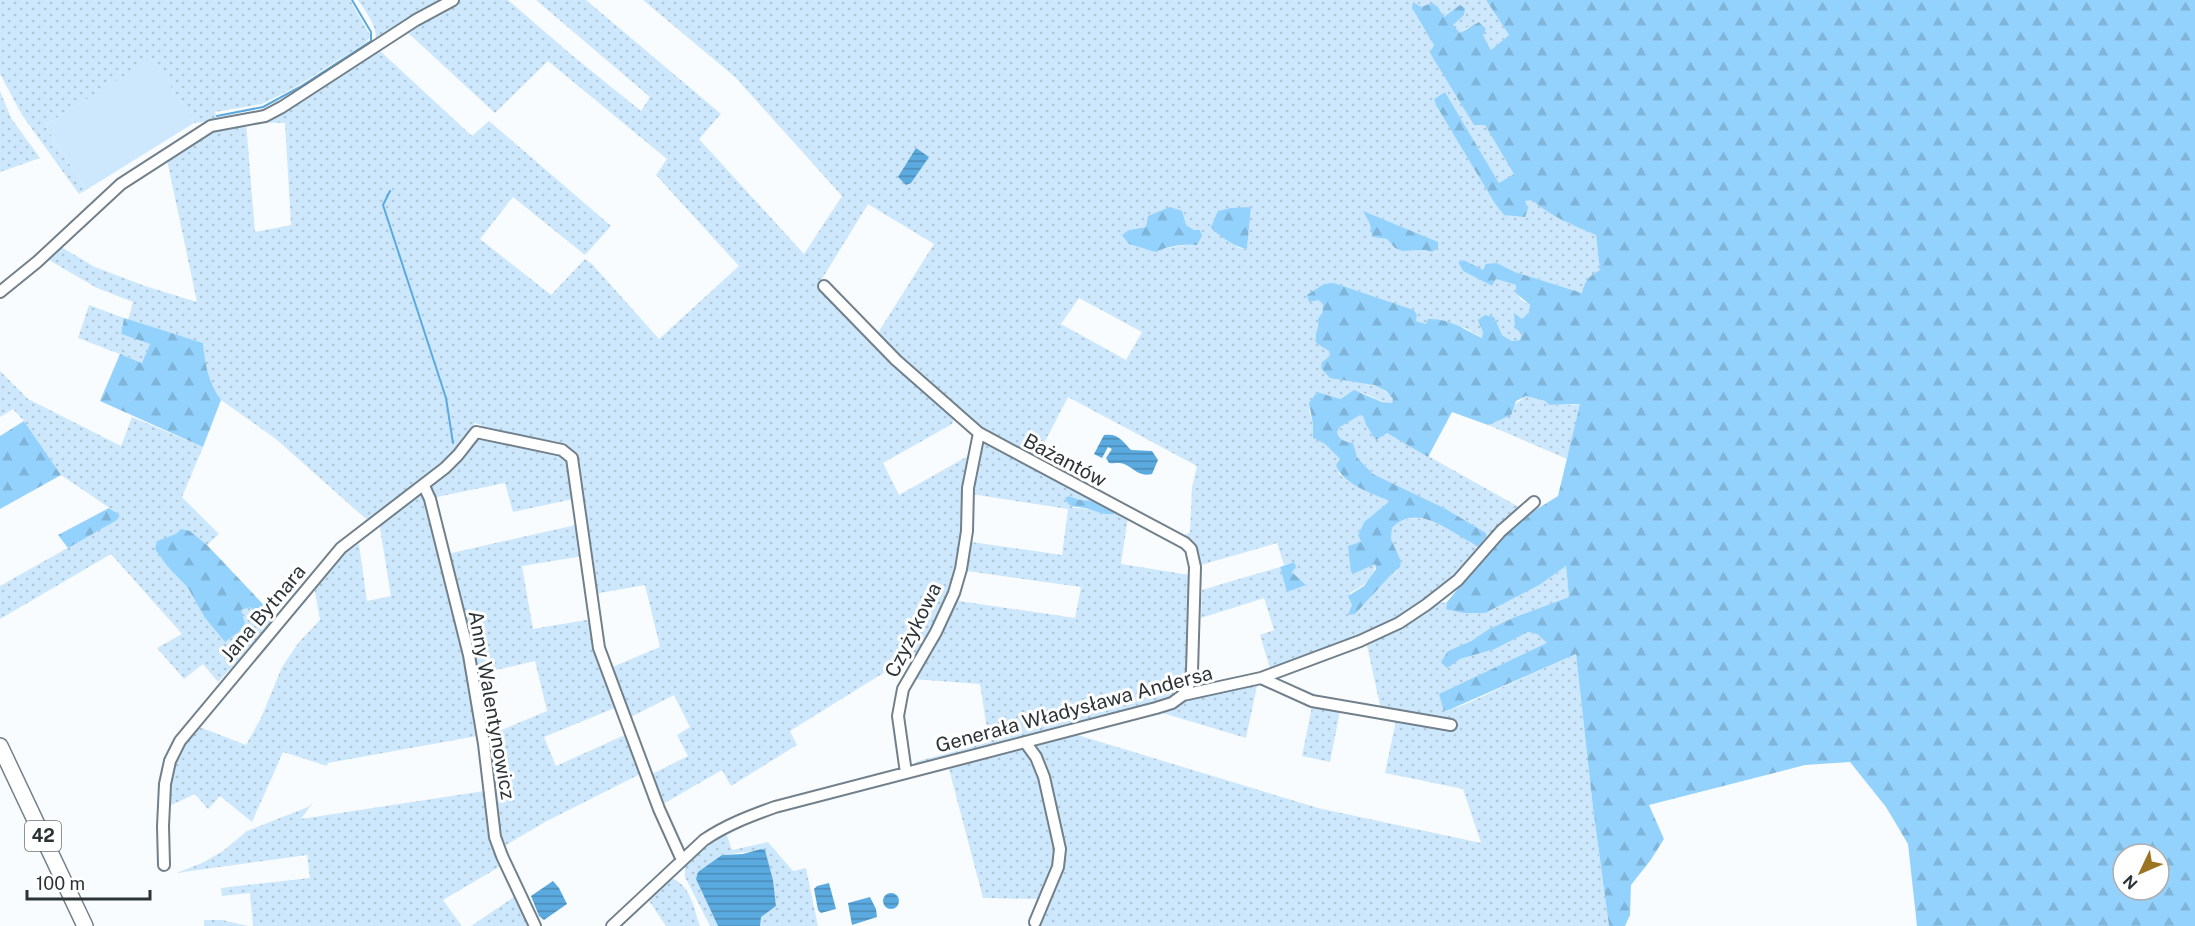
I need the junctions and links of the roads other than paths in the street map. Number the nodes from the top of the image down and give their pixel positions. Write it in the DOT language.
graph roads {
  1 [pos="453,0"];
  2 [pos="824,286"];
  3 [pos="0,292"];
  4 [pos="979,434"];
  5 [pos="424,486"];
  6 [pos="1534,502"];
  7 [pos="1262,678"];
  8 [pos="1183,695"];
  9 [pos="1451,725"];
  10 [pos="1025,742"];
  11 [pos="0,746"];
  12 [pos="906,773"];
  13 [pos="682,860"];
  14 [pos="164,865"];
  15 [pos="1035,922"];
  16 [pos="85,926"];
  17 [pos="535,926"];
  18 [pos="612,926"];
  1 -- 3 [label="street"];
  2 -- 4 [label="street, Bażantów"];
  4 -- 8 [label="street, Bażantów"];
  4 -- 12 [label="street, Czyżykowa"];
  5 -- 13 [label="street, Jana Bytnara"];
  5 -- 14 [label="street, Jana Bytnara"];
  5 -- 17 [label="street, Anny Walentynowicz"];
  6 -- 7 [label="street, Generała Władysława Andersa"];
  7 -- 8 [label="street, Generała Władysława Andersa"];
  7 -- 9 [label="street"];
  8 -- 10 [label="street, Generała Władysława Andersa"];
  10 -- 12 [label="street, Generała Władysława Andersa"];
  10 -- 15 [label="street"];
  11 -- 16 [label="main road, 42"];
  12 -- 13 [label="street, Generała Władysława Andersa"];
  13 -- 18 [label="street, Generała Władysława Andersa"];
}
